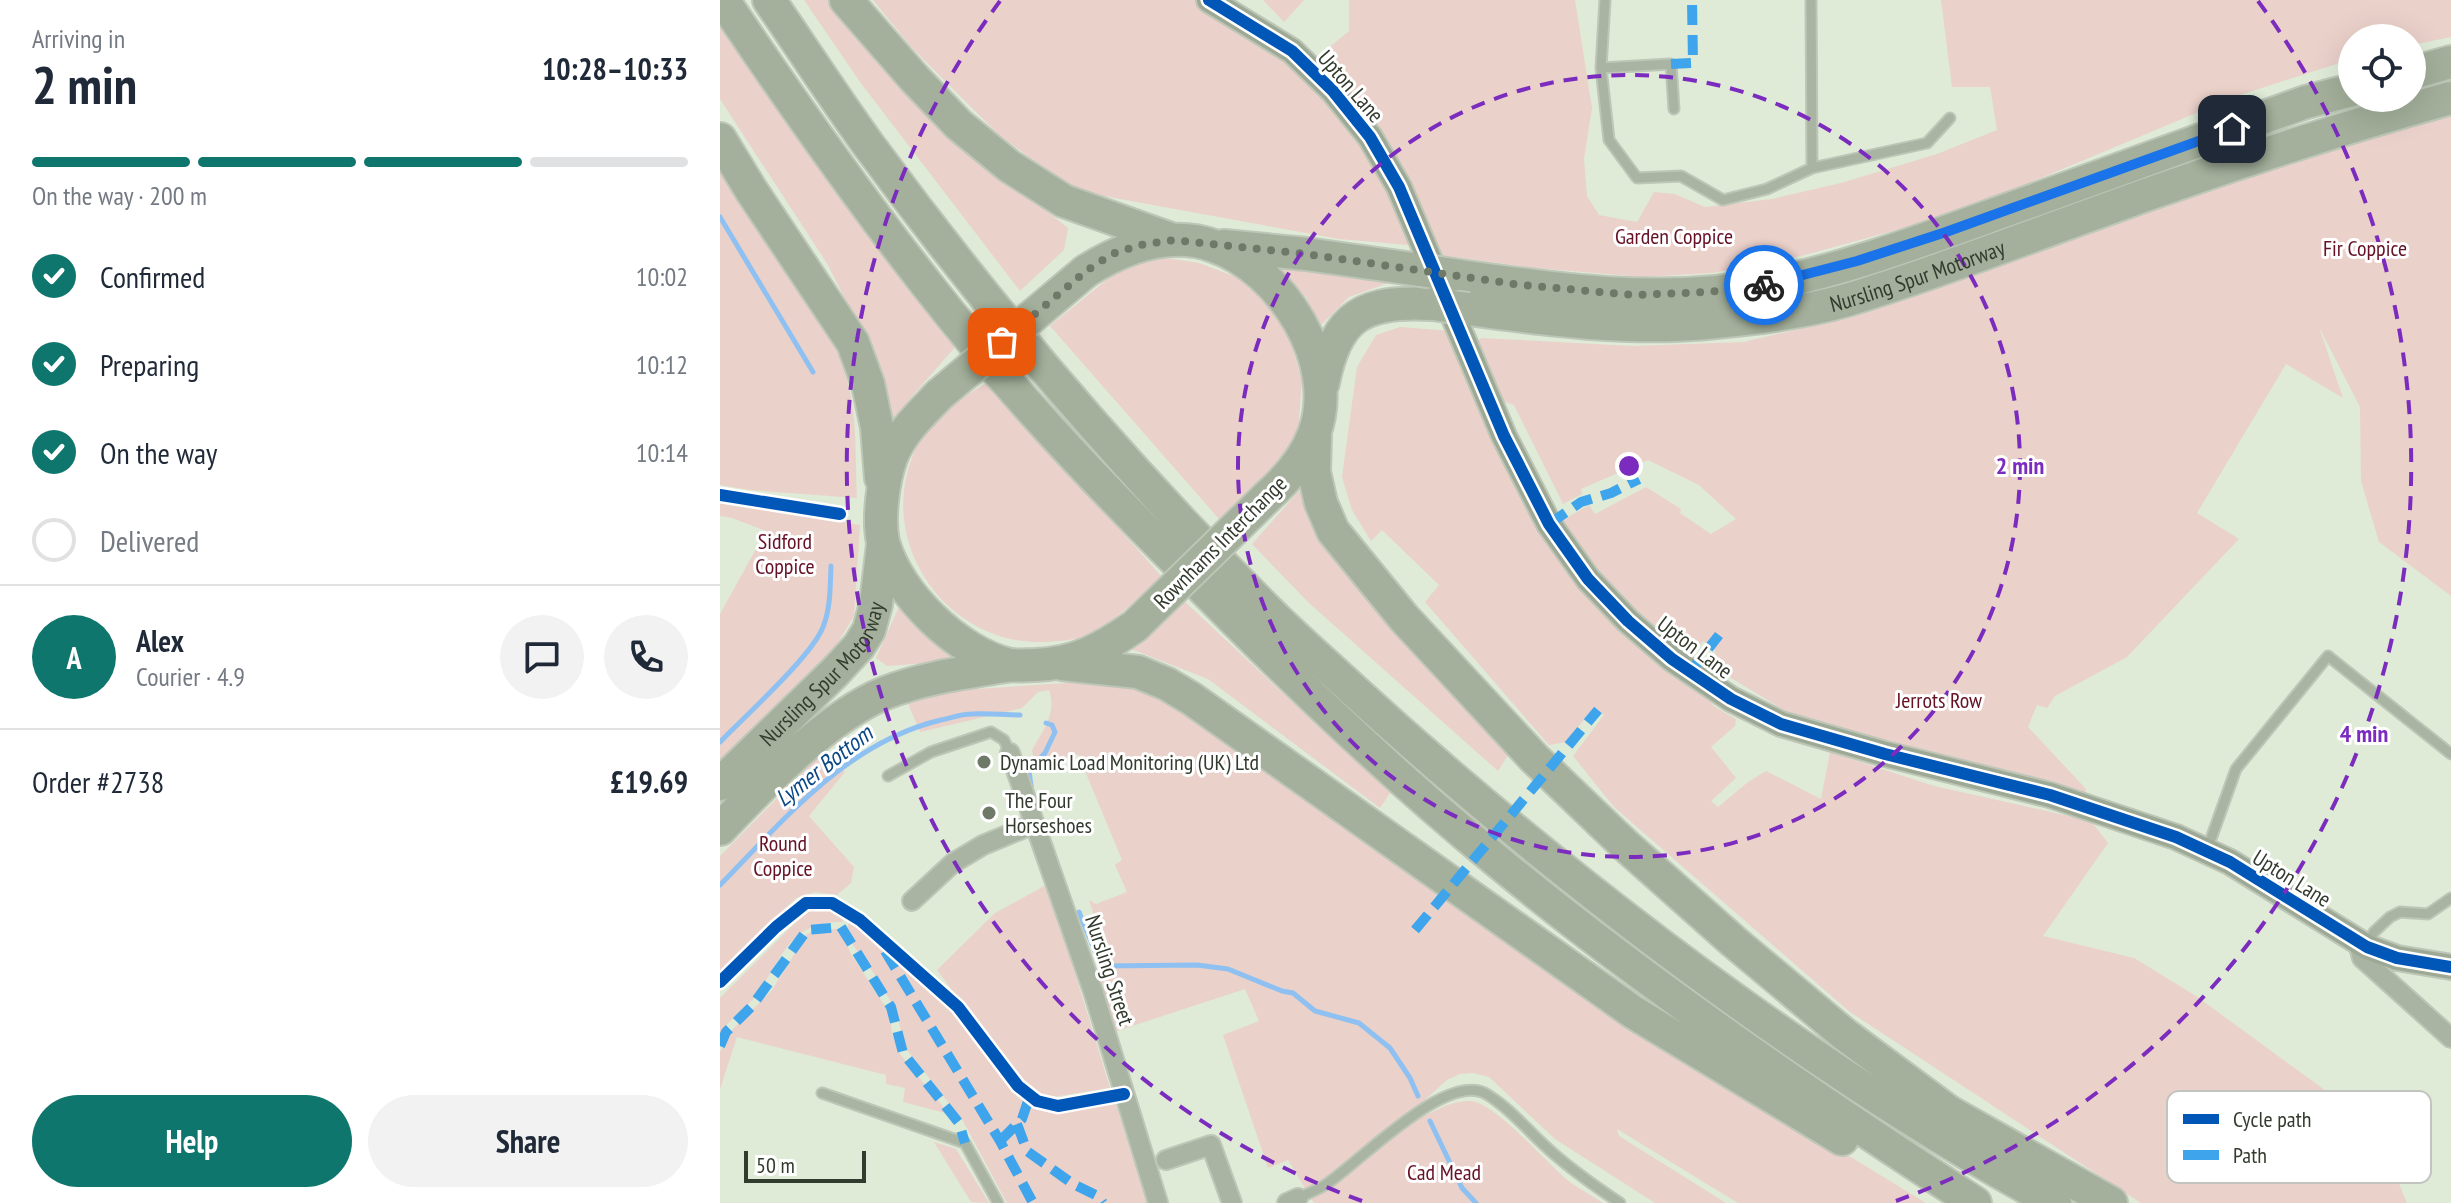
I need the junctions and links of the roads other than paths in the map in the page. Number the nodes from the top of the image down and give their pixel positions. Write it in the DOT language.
graph roads {
  1 [pos="723,0"];
  2 [pos="769,0"];
  3 [pos="846,0"];
  4 [pos="1209,0"];
  5 [pos="1605,0"];
  6 [pos="1811,0"];
  7 [pos="2451,62"];
  8 [pos="1601,68"];
  9 [pos="2426,69"];
  10 [pos="2338,94"];
  11 [pos="2451,98"];
  12 [pos="1674,109"];
  13 [pos="1950,118"];
  14 [pos="720,139"];
  15 [pos="1812,168"];
  16 [pos="1174,240"];
  17 [pos="1213,245"];
  18 [pos="1321,394"];
  19 [pos="1315,433"];
  20 [pos="883,493"];
  21 [pos="883,542"];
  22 [pos="1062,664"];
  23 [pos="1011,665"];
  24 [pos="1010,753"];
  25 [pos="2451,754"];
  26 [pos="888,776"];
  27 [pos="720,784"];
  28 [pos="1034,824"];
  29 [pos="720,829"];
  30 [pos="2207,850"];
  31 [pos="2451,898"];
  32 [pos="912,901"];
  33 [pos="2362,945"];
  34 [pos="2451,967"];
  35 [pos="2451,1038"];
  36 [pos="822,1093"];
  37 [pos="1166,1160"];
  38 [pos="1292,1200"];
  39 [pos="998,1203"];
  40 [pos="1158,1203"];
  41 [pos="1232,1203"];
  42 [pos="1620,1203"];
  43 [pos="1973,1203"];
  44 [pos="2055,1203"];
  45 [pos="2111,1203"];
  1 -- 43 [label="highway"];
  2 -- 44 [label="highway"];
  3 -- 16 [label="highway"];
  4 -- 30 [label="street, Upton Lane"];
  5 -- 8 [label="lane"];
  6 -- 15 [label="lane"];
  7 -- 9 [label="highway"];
  8 -- 12 [label="lane"];
  8 -- 15 [label="lane"];
  10 -- 17 [label="highway, Nursling Spur Motorway, bridge"];
  11 -- 18 [label="highway, Nursling Spur Motorway, bridge"];
  13 -- 15 [label="lane"];
  14 -- 20 [label="highway"];
  16 -- 17 [label="highway, Rownhams Interchange"];
  16 -- 20 [label="highway, Rownhams Interchange, bridge"];
  17 -- 18 [label="highway, Rownhams Interchange"];
  18 -- 19 [label="highway, Rownhams Interchange"];
  19 -- 22 [label="highway, Rownhams Interchange, bridge"];
  19 -- 45 [label="highway"];
  20 -- 21 [label="highway, Rownhams Interchange"];
  21 -- 23 [label="highway, Rownhams Interchange"];
  21 -- 27 [label="highway, Nursling Spur Motorway"];
  22 -- 23 [label="highway, Rownhams Interchange"];
  22 -- 43 [label="highway"];
  23 -- 29 [label="highway, Nursling Spur Motorway"];
  24 -- 26 [label="lane"];
  24 -- 28 [label="street, Nursling Street"];
  25 -- 30 [label="lane"];
  28 -- 32 [label="street"];
  28 -- 40 [label="street, Nursling Street"];
  30 -- 33 [label="street, Upton Lane"];
  31 -- 33 [label="lane"];
  33 -- 34 [label="street, Upton Lane"];
  33 -- 35 [label="street"];
  36 -- 39 [label="lane"];
  37 -- 41 [label="street"];
  38 -- 42 [label="lane"];
}
